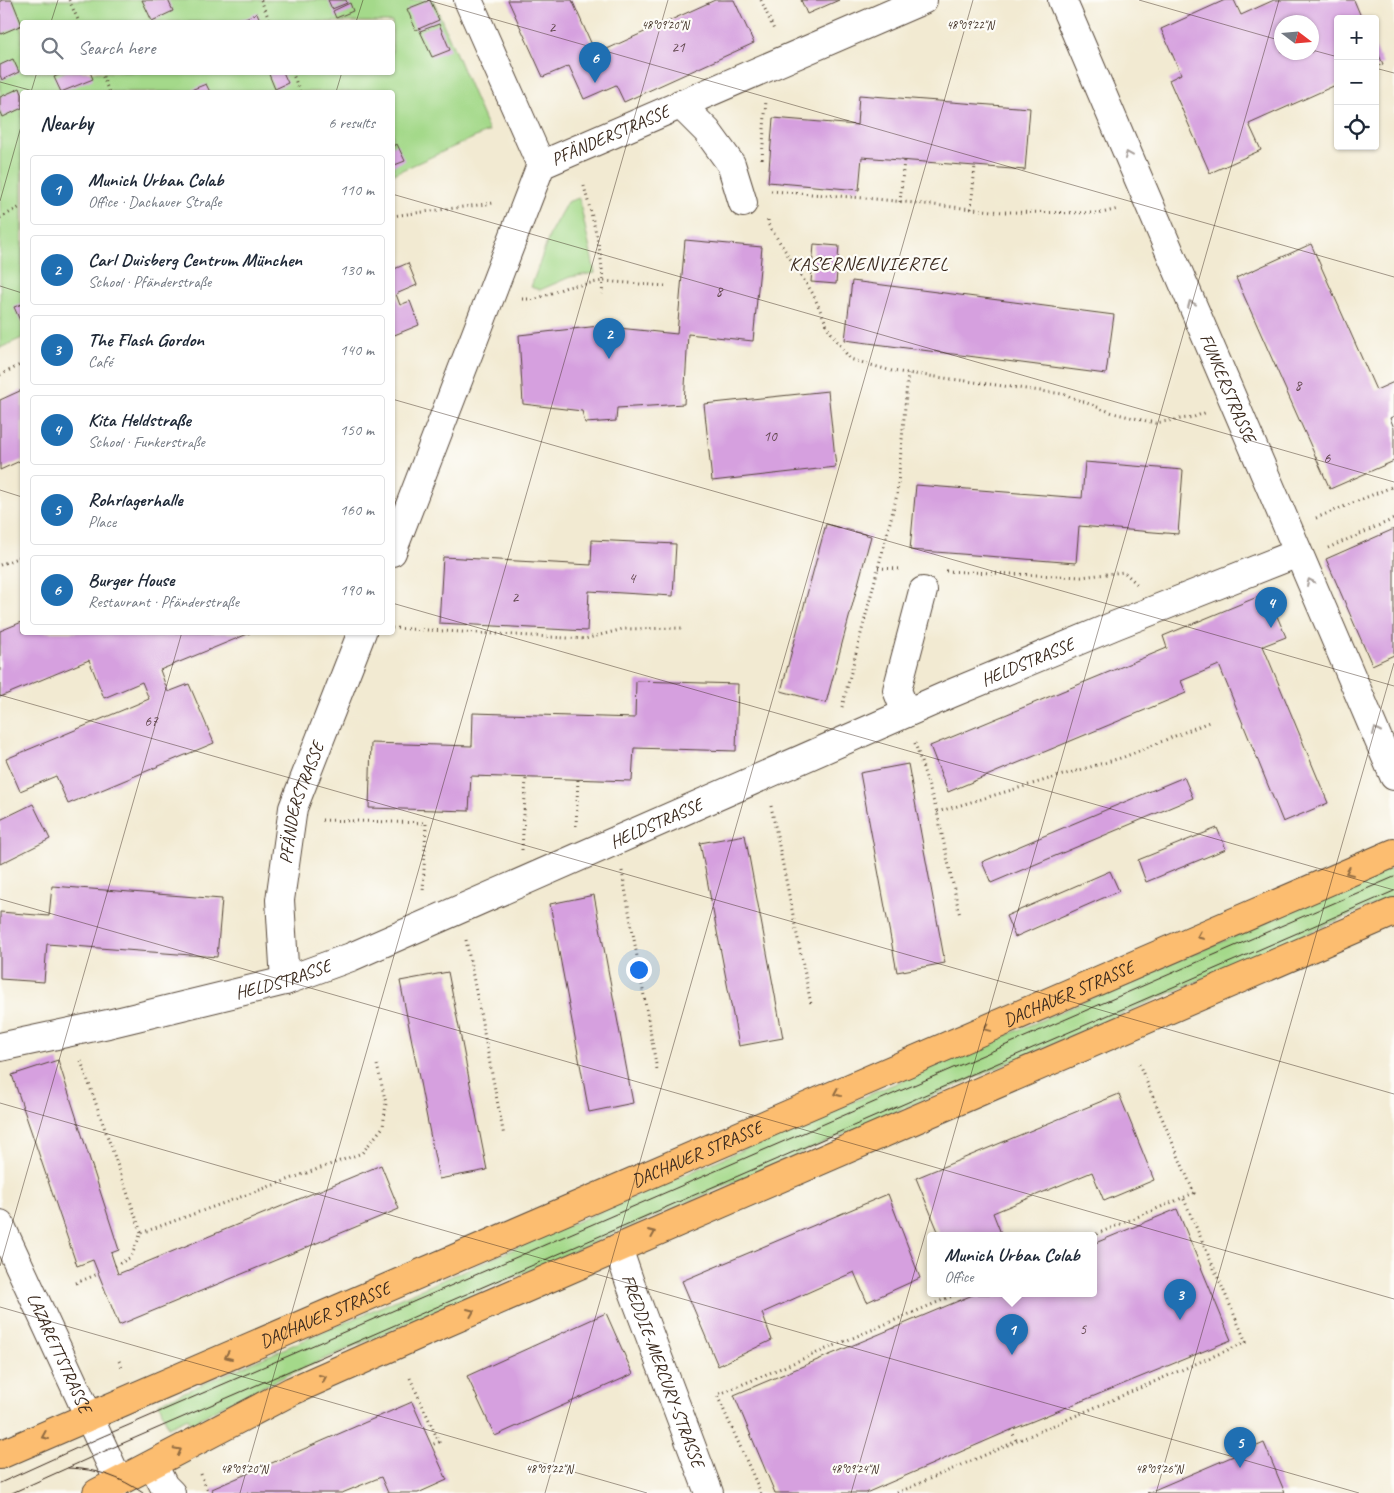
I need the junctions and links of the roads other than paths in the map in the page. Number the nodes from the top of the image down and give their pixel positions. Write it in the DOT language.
graph roads {
  1 [pos="468,0"];
  2 [pos="923,0"];
  3 [pos="1062,0"];
  4 [pos="680,104"];
  5 [pos="541,165"];
  6 [pos="756,201"];
  7 [pos="395,544"];
  8 [pos="1295,548"];
  9 [pos="930,580"];
  10 [pos="361,635"];
  11 [pos="906,713"];
  12 [pos="1394,776"];
  13 [pos="1394,853"];
  14 [pos="1394,912"];
  15 [pos="285,981"];
  16 [pos="0,1047"];
  17 [pos="0,1224"];
  18 [pos="618,1248"];
  19 [pos="89,1417"];
  20 [pos="0,1455"];
  21 [pos="153,1465"];
  22 [pos="108,1488"];
  23 [pos="171,1493"];
  24 [pos="709,1493"];
  1 -- 5 [label="street"];
  2 -- 4 [label="street, PFÄNDERSTRASSE"];
  8 -- 3 [label="street, FUNKERSTRASSE, one-way"];
  4 -- 5 [label="street, PFÄNDERSTRASSE"];
  4 -- 6 [label="street"];
  5 -- 7 [label="street, PFÄNDERSTRASSE"];
  8 -- 11 [label="street, HELDSTRASSE"];
  12 -- 8 [label="street, FUNKERSTRASSE, one-way"];
  9 -- 11 [label="street"];
  10 -- 15 [label="street, PFÄNDERSTRASSE"];
  11 -- 15 [label="street, HELDSTRASSE"];
  13 -- 19 [label="main road, DACHAUER STRASSE, one-way"];
  18 -- 14 [label="main road, one-way"];
  15 -- 16 [label="street, HELDSTRASSE"];
  17 -- 19 [label="street, LAZARETTSTRASSE"];
  21 -- 18 [label="main road, one-way"];
  18 -- 24 [label="street, FREDDIE-MERCURY-STRASSE"];
  19 -- 20 [label="main road, DACHAUER STRASSE, one-way"];
  19 -- 22 [label="street, LAZARETTSTRASSE"];
  21 -- 22 [label="main road"];
  21 -- 23 [label="street"];
}
